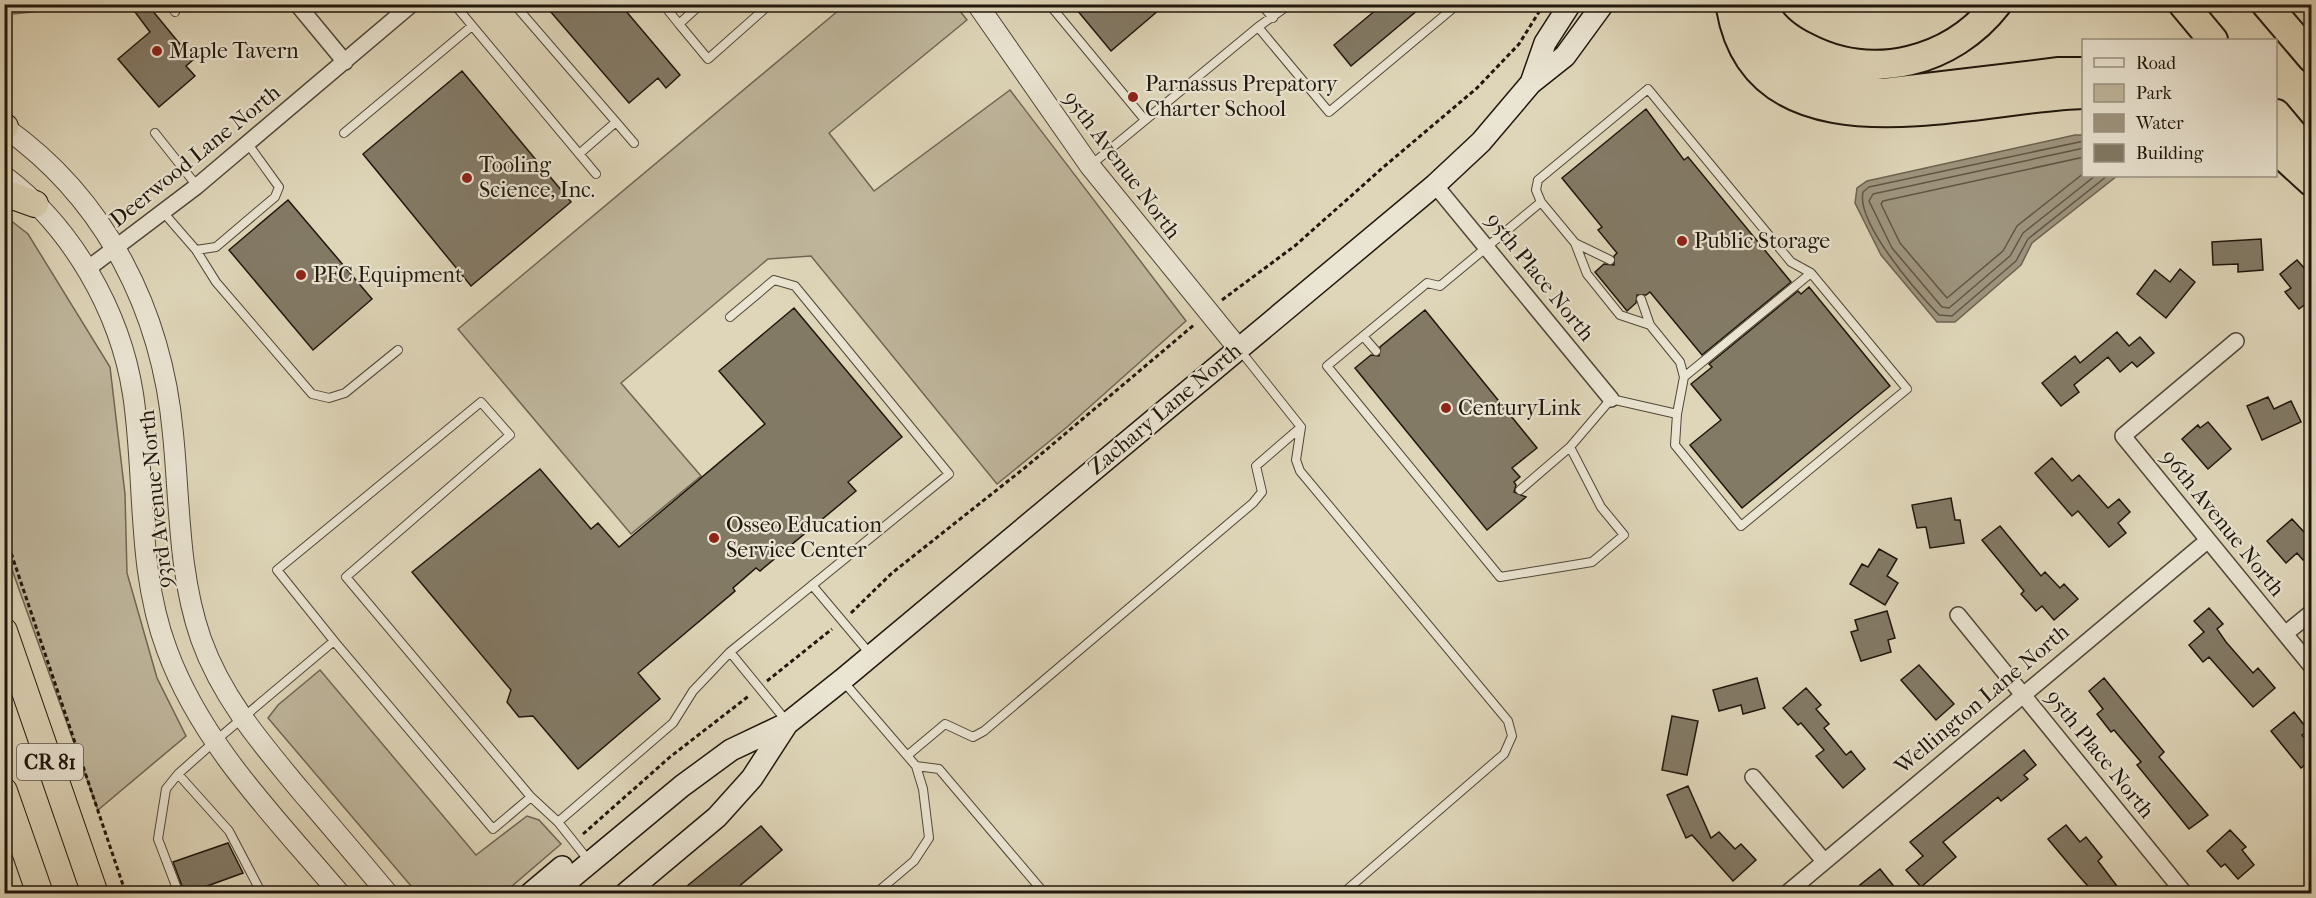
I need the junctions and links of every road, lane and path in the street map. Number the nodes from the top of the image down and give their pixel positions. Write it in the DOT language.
graph roads {
  1 [pos="297,4"];
  2 [pos="412,4"];
  3 [pos="454,4"];
  4 [pos="514,4"];
  5 [pos="663,4"];
  6 [pos="701,4"];
  7 [pos="770,4"];
  8 [pos="976,4"];
  9 [pos="1048,4"];
  10 [pos="1262,4"];
  11 [pos="1290,4"];
  12 [pos="1458,4"];
  13 [pos="1536,4"];
  14 [pos="1570,4"];
  15 [pos="1603,4"];
  16 [pos="1761,4"];
  17 [pos="1997,4"];
  18 [pos="2183,4"];
  19 [pos="2266,4"];
  20 [pos="1543,6"];
  21 [pos="1730,6"];
  22 [pos="1273,18"];
  23 [pos="679,24"];
  24 [pos="472,26"];
  25 [pos="1258,27"];
  26 [pos="2212,39"];
  27 [pos="2312,58"];
  28 [pos="345,62"];
  29 [pos="2082,72"];
  30 [pos="1531,83"];
  31 [pos="2082,94"];
  32 [pos="2277,115"];
  33 [pos="1146,120"];
  34 [pos="616,122"];
  35 [pos="5,127"];
  36 [pos="155,133"];
  37 [pos="344,133"];
  38 [pos="634,143"];
  39 [pos="248,144"];
  40 [pos="2277,150"];
  41 [pos="579,154"];
  42 [pos="2312,157"];
  43 [pos="1090,166"];
  44 [pos="596,174"];
  45 [pos="4,176"];
  46 [pos="2312,182"];
  47 [pos="1434,185"];
  48 [pos="197,186"];
  49 [pos="4,193"];
  50 [pos="1541,202"];
  51 [pos="35,204"];
  52 [pos="164,212"];
  53 [pos="1575,243"];
  54 [pos="1487,247"];
  55 [pos="117,248"];
  56 [pos="196,250"];
  57 [pos="1610,260"];
  58 [pos="86,270"];
  59 [pos="1811,273"];
  60 [pos="1641,299"];
  61 [pos="1219,302"];
  62 [pos="730,317"];
  63 [pos="1197,323"];
  64 [pos="1650,325"];
  65 [pos="1363,336"];
  66 [pos="2236,341"];
  67 [pos="1238,348"];
  68 [pos="398,350"];
  69 [pos="1376,351"];
  70 [pos="1684,377"];
  71 [pos="1611,399"];
  72 [pos="1677,414"];
  73 [pos="1301,427"];
  74 [pos="1570,447"];
  75 [pos="1520,490"];
  76 [pos="4,532"];
  77 [pos="2207,541"];
  78 [pos="812,585"];
  79 [pos="853,611"];
  80 [pos="2312,612"];
  81 [pos="1958,615"];
  82 [pos="833,629"];
  83 [pos="4,630"];
  84 [pos="2285,634"];
  85 [pos="334,641"];
  86 [pos="730,652"];
  87 [pos="871,655"];
  88 [pos="2312,667"];
  89 [pos="771,678"];
  90 [pos="842,680"];
  91 [pos="2022,695"];
  92 [pos="746,698"];
  93 [pos="242,719"];
  94 [pos="788,723"];
  95 [pos="214,742"];
  96 [pos="908,756"];
  97 [pos="916,766"];
  98 [pos="178,774"];
  99 [pos="1753,777"];
  100 [pos="4,791"];
  101 [pos="531,797"];
  102 [pos="558,822"];
  103 [pos="584,850"];
  104 [pos="1824,861"];
  105 [pos="4,889"];
  106 [pos="6,894"];
  107 [pos="40,894"];
  108 [pos="95,894"];
  109 [pos="126,894"];
  110 [pos="178,894"];
  111 [pos="262,894"];
  112 [pos="340,894"];
  113 [pos="388,894"];
  114 [pos="530,894"];
  115 [pos="552,894"];
  116 [pos="625,894"];
  117 [pos="875,894"];
  118 [pos="1045,894"];
  119 [pos="1342,894"];
  120 [pos="1786,894"];
  121 [pos="2185,894"];
  1 -- 28 [label="street"];
  2 -- 28 [label="street, Deerwood Lane North"];
  3 -- 24 [label="lane"];
  4 -- 34 [label="lane"];
  5 -- 23 [label="lane"];
  6 -- 23 [label="lane"];
  7 -- 23 [label="lane"];
  8 -- 43 [label="street, 95th Avenue North"];
  9 -- 33 [label="lane"];
  10 -- 22 [label="lane"];
  11 -- 22 [label="lane"];
  12 -- 25 [label="lane"];
  13 -- 20 [label="path"];
  14 -- 30 [label="main road, Zachary Lane North"];
  15 -- 30 [label="main road, Zachary Lane North"];
  16 -- 17 [label="highway"];
  18 -- 26 [label="highway"];
  19 -- 27 [label="highway"];
  20 -- 61 [label="path"];
  21 -- 29 [label="highway"];
  21 -- 31 [label="highway"];
  22 -- 25 [label="lane"];
  24 -- 37 [label="lane"];
  24 -- 41 [label="lane"];
  25 -- 33 [label="lane"];
  28 -- 39 [label="street, Deerwood Lane North"];
  30 -- 47 [label="main road, Zachary Lane North"];
  32 -- 42 [label="highway"];
  33 -- 43 [label="lane"];
  34 -- 38 [label="lane"];
  34 -- 41 [label="lane"];
  35 -- 55 [label="street, 93rd Avenue North"];
  36 -- 48 [label="lane"];
  39 -- 48 [label="street, Deerwood Lane North"];
  39 -- 56 [label="lane"];
  40 -- 46 [label="highway"];
  41 -- 44 [label="lane"];
  43 -- 67 [label="street, 95th Avenue North"];
  45 -- 51 [label="street, 93rd Avenue North"];
  47 -- 54 [label="street, 95th Place North"];
  47 -- 67 [label="main road, Zachary Lane North"];
  48 -- 52 [label="street, Deerwood Lane North"];
  49 -- 51 [label="highway"];
  50 -- 53 [label="lane"];
  50 -- 54 [label="lane"];
  50 -- 59 [label="lane"];
  51 -- 58 [label="street, 93rd Avenue North"];
  52 -- 55 [label="street, Deerwood Lane North"];
  52 -- 56 [label="lane"];
  53 -- 57 [label="lane"];
  53 -- 64 [label="lane"];
  54 -- 65 [label="lane"];
  54 -- 71 [label="street, 95th Place North"];
  55 -- 58 [label="street, Deerwood Lane North"];
  55 -- 93 [label="street, 93rd Avenue North"];
  56 -- 68 [label="lane"];
  58 -- 95 [label="street, 93rd Avenue North"];
  59 -- 70 [label="lane"];
  59 -- 72 [label="lane"];
  60 -- 64 [label="lane"];
  62 -- 78 [label="lane"];
  63 -- 79 [label="path"];
  64 -- 70 [label="lane"];
  65 -- 69 [label="lane"];
  65 -- 74 [label="lane"];
  66 -- 77 [label="street, 96th Avenue North"];
  67 -- 73 [label="lane"];
  67 -- 87 [label="main road, Zachary Lane North"];
  70 -- 72 [label="lane"];
  71 -- 72 [label="lane"];
  71 -- 74 [label="lane"];
  73 -- 96 [label="lane"];
  73 -- 119 [label="lane"];
  74 -- 75 [label="lane"];
  76 -- 109 [label="path"];
  77 -- 84 [label="street, 96th Avenue North"];
  77 -- 91 [label="street, Wellington Lane North"];
  78 -- 86 [label="lane"];
  78 -- 87 [label="lane"];
  80 -- 84 [label="street"];
  81 -- 91 [label="street, 95th Place North"];
  82 -- 89 [label="path"];
  83 -- 108 [label="highway, CR 81"];
  84 -- 88 [label="street, 96th Avenue North"];
  85 -- 93 [label="lane"];
  85 -- 101 [label="lane"];
  85 -- 101 [label="lane"];
  86 -- 94 [label="lane"];
  86 -- 102 [label="lane"];
  87 -- 90 [label="main road, Zachary Lane North"];
  90 -- 94 [label="main road, Zachary Lane North"];
  90 -- 96 [label="lane"];
  91 -- 104 [label="street, Wellington Lane North"];
  91 -- 121 [label="street, 95th Place North"];
  92 -- 103 [label="path"];
  93 -- 95 [label="lane"];
  93 -- 113 [label="street, 93rd Avenue North"];
  94 -- 103 [label="main road, Zachary Lane North"];
  94 -- 116 [label="main road, Zachary Lane North"];
  95 -- 98 [label="lane"];
  95 -- 112 [label="street, 93rd Avenue North"];
  96 -- 97 [label="lane"];
  97 -- 117 [label="lane"];
  97 -- 118 [label="lane"];
  98 -- 110 [label="lane"];
  98 -- 111 [label="lane"];
  99 -- 104 [label="street"];
  100 -- 107 [label="highway, CR 81"];
  101 -- 102 [label="lane"];
  102 -- 103 [label="lane"];
  103 -- 114 [label="main road"];
  103 -- 115 [label="main road"];
  104 -- 120 [label="street, Wellington Lane North"];
  105 -- 106 [label="path"];
}
